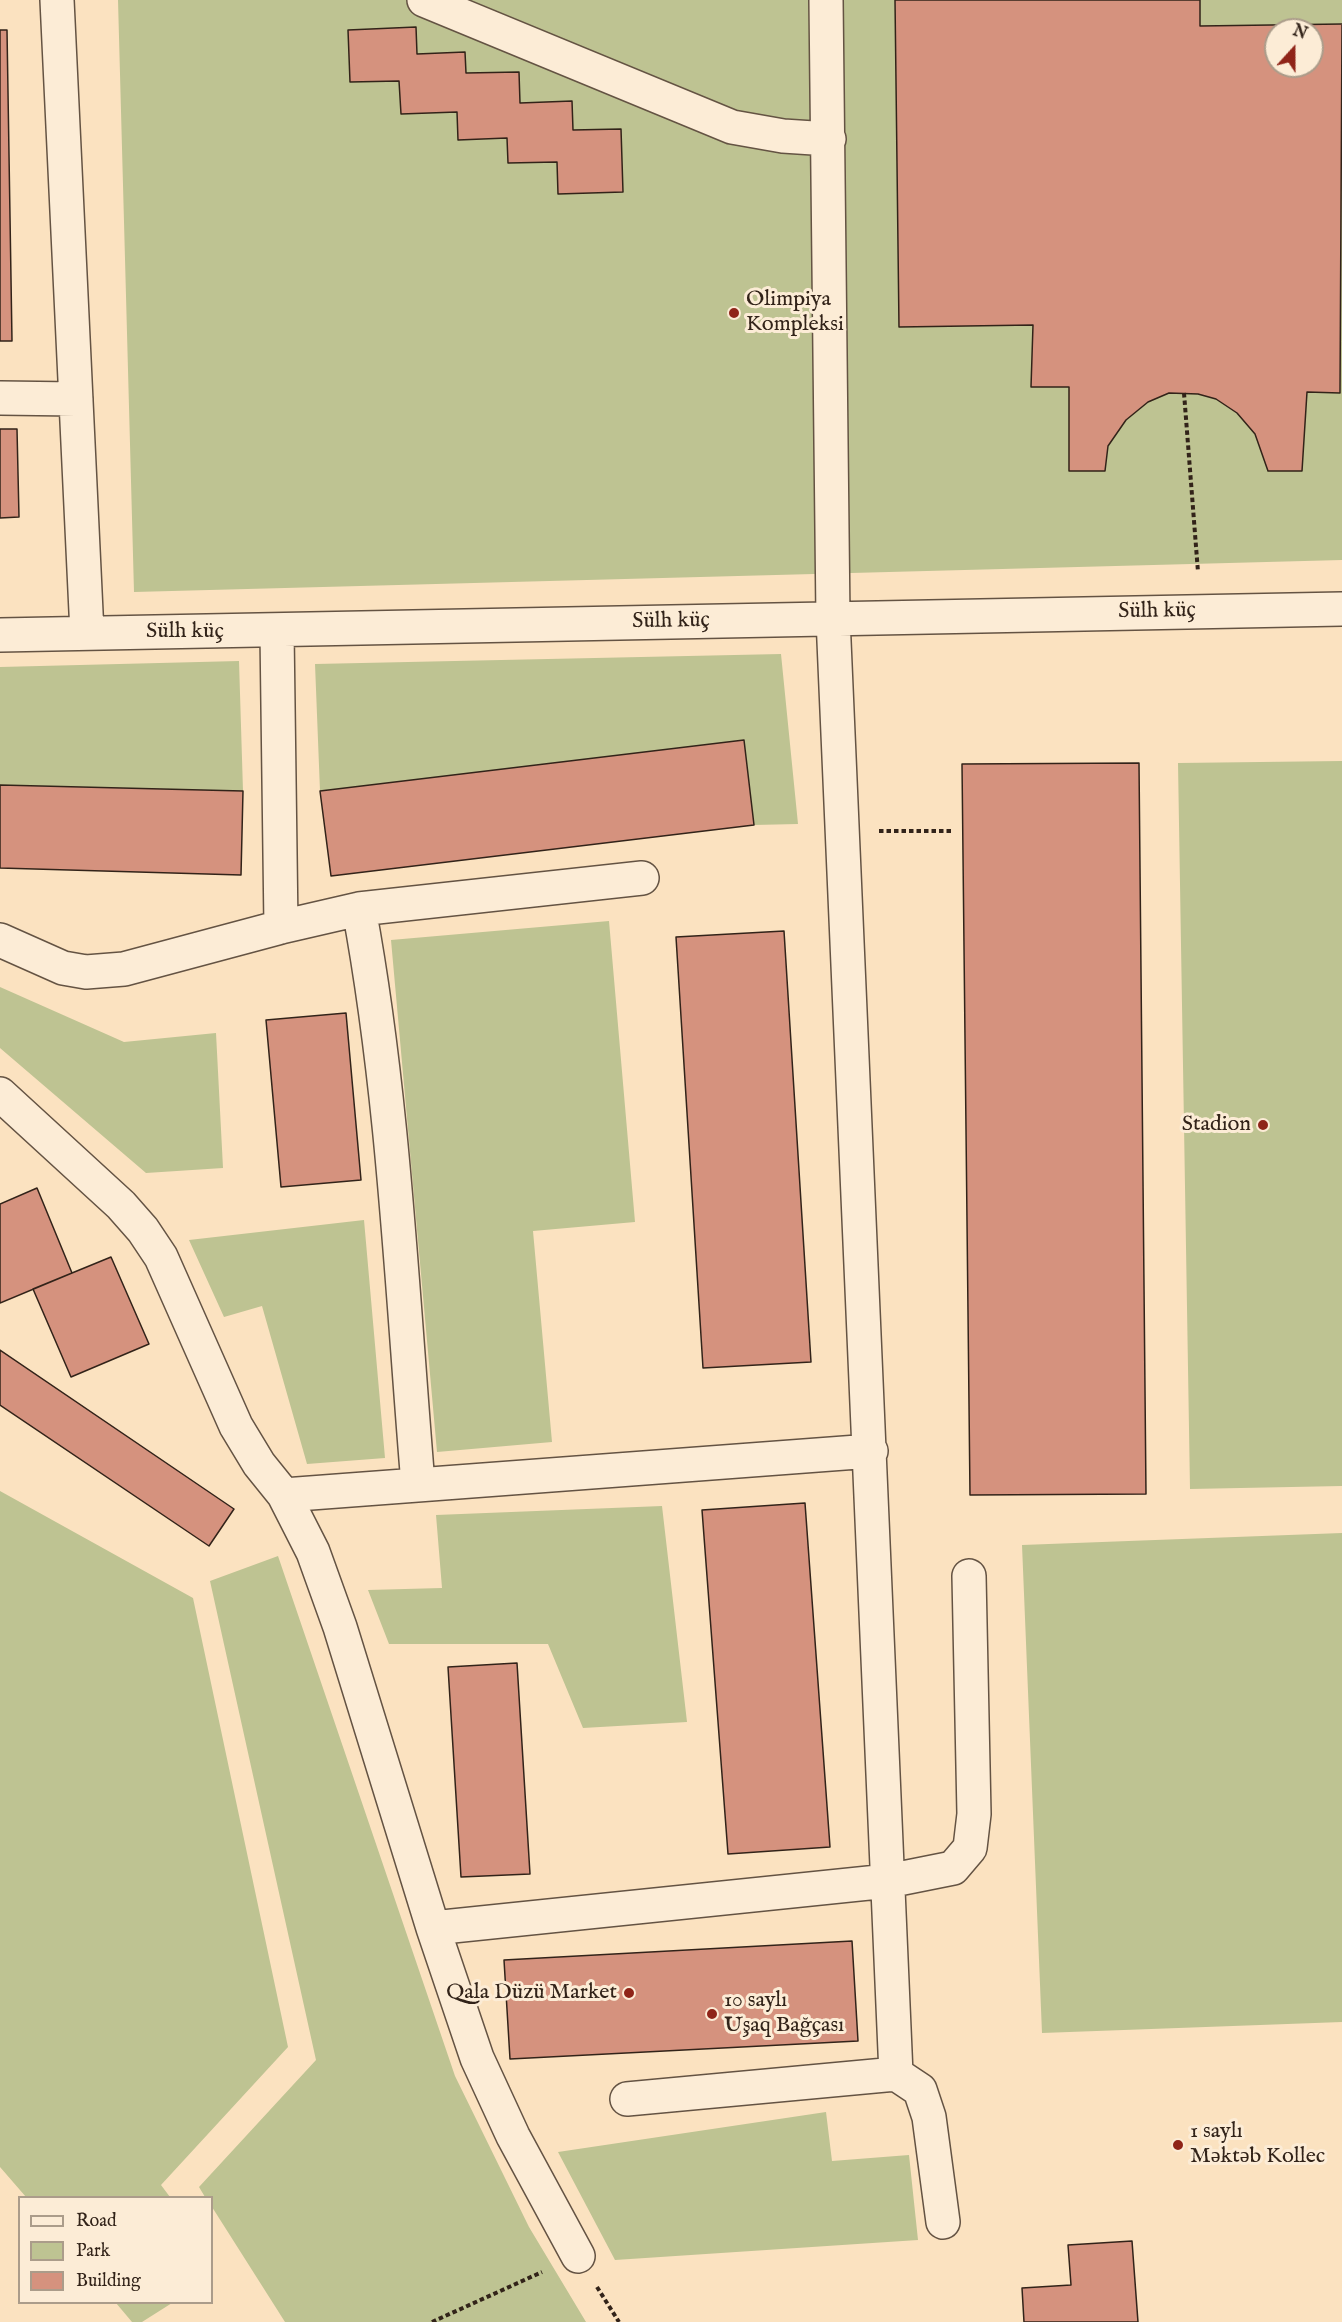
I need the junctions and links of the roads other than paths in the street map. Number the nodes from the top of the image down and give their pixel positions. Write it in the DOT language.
graph roads {
  1 [pos="57,0"];
  2 [pos="424,0"];
  3 [pos="826,0"];
  4 [pos="829,139"];
  5 [pos="0,398"];
  6 [pos="76,399"];
  7 [pos="1342,609"];
  8 [pos="833,618"];
  9 [pos="277,632"];
  10 [pos="87,633"];
  11 [pos="0,635"];
  12 [pos="642,878"];
  13 [pos="360,909"];
  14 [pos="280,927"];
  15 [pos="0,940"];
  16 [pos="0,1094"];
  17 [pos="871,1450"];
  18 [pos="418,1484"];
  19 [pos="284,1495"];
  20 [pos="969,1576"];
  21 [pos="888,1881"];
  22 [pos="433,1928"];
  23 [pos="896,2074"];
  24 [pos="627,2099"];
  25 [pos="943,2222"];
  26 [pos="578,2256"];
  1 -- 6 [label="street"];
  2 -- 4 [label="street"];
  3 -- 4 [label="street"];
  4 -- 8 [label="street"];
  5 -- 6 [label="street"];
  6 -- 10 [label="street"];
  7 -- 8 [label="street, Sülh küç"];
  8 -- 9 [label="street, Sülh küç"];
  8 -- 17 [label="street"];
  9 -- 10 [label="street, Sülh küç"];
  9 -- 14 [label="street"];
  10 -- 11 [label="street, Sülh küç"];
  12 -- 13 [label="street"];
  13 -- 14 [label="street"];
  13 -- 18 [label="street"];
  14 -- 15 [label="street"];
  16 -- 19 [label="street"];
  17 -- 18 [label="street"];
  17 -- 21 [label="street"];
  18 -- 19 [label="street"];
  19 -- 22 [label="street"];
  20 -- 21 [label="street"];
  21 -- 22 [label="street"];
  21 -- 23 [label="street"];
  22 -- 26 [label="street"];
  23 -- 24 [label="street"];
  23 -- 25 [label="street"];
}
